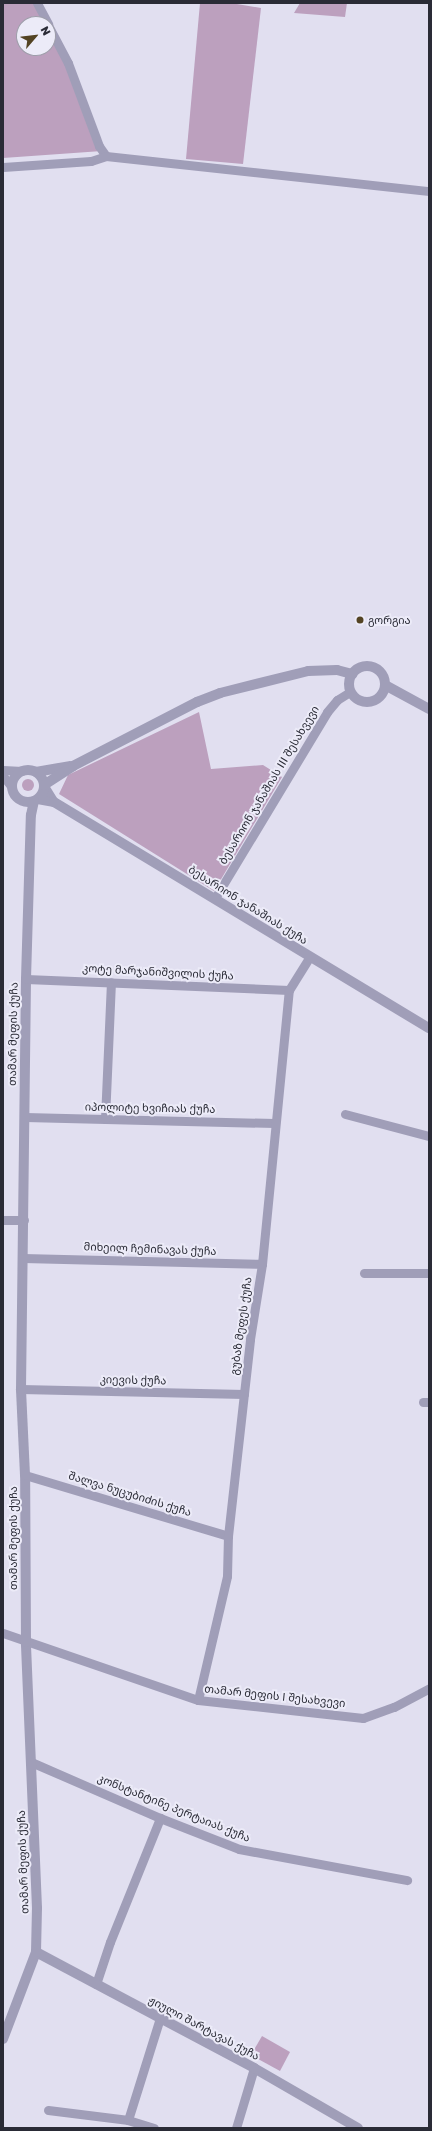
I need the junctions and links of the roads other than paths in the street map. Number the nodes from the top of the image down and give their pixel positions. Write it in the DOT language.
graph roads {
  1 [pos="37,3"];
  2 [pos="44,16"];
  3 [pos="56,40"];
  4 [pos="106,156"];
  5 [pos="3,167"];
  6 [pos="429,191"];
  7 [pos="352,674"];
  8 [pos="385,685"];
  9 [pos="350,692"];
  10 [pos="429,709"];
  11 [pos="73,766"];
  12 [pos="3,770"];
  13 [pos="22,771"];
  14 [pos="36,772"];
  15 [pos="3,776"];
  16 [pos="44,786"];
  17 [pos="12,787"];
  18 [pos="18,798"];
  19 [pos="36,800"];
  20 [pos="54,802"];
  21 [pos="31,815"];
  22 [pos="215,898"];
  23 [pos="310,957"];
  24 [pos="26,979"];
  25 [pos="111,982"];
  26 [pos="289,990"];
  27 [pos="429,1028"];
  28 [pos="345,1114"];
  29 [pos="25,1117"];
  30 [pos="105,1119"];
  31 [pos="275,1123"];
  32 [pos="429,1136"];
  33 [pos="3,1220"];
  34 [pos="24,1220"];
  35 [pos="23,1258"];
  36 [pos="262,1264"];
  37 [pos="364,1273"];
  38 [pos="429,1273"];
  39 [pos="21,1389"];
  40 [pos="244,1394"];
  41 [pos="25,1475"];
  42 [pos="228,1536"];
  43 [pos="3,1633"];
  44 [pos="26,1642"];
  45 [pos="429,1688"];
  46 [pos="198,1700"];
  47 [pos="31,1762"];
  48 [pos="160,1818"];
  49 [pos="407,1880"];
  50 [pos="36,1952"];
  51 [pos="96,1984"];
  52 [pos="160,2018"];
  53 [pos="3,2039"];
  54 [pos="254,2068"];
  55 [pos="48,2110"];
  56 [pos="128,2120"];
  57 [pos="355,2127"];
  58 [pos="154,2128"];
  59 [pos="236,2128"];
  1 -- 2 [label="street"];
  3 -- 4 [label="street"];
  4 -- 5 [label="street"];
  4 -- 6 [label="street"];
  7 -- 8 [label="street"];
  7 -- 9 [label="street"];
  7 -- 11 [label="street"];
  8 -- 9 [label="street"];
  8 -- 10 [label="street"];
  9 -- 22 [label="street, ბესარიონ ჯანაშიას III შესახვევი"];
  11 -- 14 [label="street"];
  11 -- 16 [label="street"];
  12 -- 13 [label="street"];
  13 -- 14 [label="street"];
  13 -- 17 [label="street"];
  14 -- 16 [label="street"];
  15 -- 17 [label="street"];
  16 -- 19 [label="street"];
  16 -- 20 [label="street"];
  17 -- 18 [label="street"];
  18 -- 19 [label="street"];
  18 -- 21 [label="street"];
  19 -- 20 [label="street"];
  19 -- 21 [label="street, თამარ მეფის ქუჩა"];
  20 -- 22 [label="street, ბესარიონ ჯანაშიას ქუჩა"];
  21 -- 24 [label="street, თამარ მეფის ქუჩა"];
  22 -- 23 [label="street, ბესარიონ ჯანაშიას ქუჩა"];
  23 -- 26 [label="street, გუბაზ მეფეს ქუჩა"];
  23 -- 27 [label="street, ბესარიონ ჯანაშიას ქუჩა"];
  24 -- 25 [label="street, კოტე მარჯანიშვილის ქუჩა"];
  24 -- 29 [label="street, თამარ მეფის ქუჩა"];
  25 -- 26 [label="street, კოტე მარჯანიშვილის ქუჩა"];
  25 -- 30 [label="street"];
  26 -- 31 [label="street, გუბაზ მეფეს ქუჩა"];
  28 -- 32 [label="street"];
  29 -- 30 [label="street, იპოლიტე ხვიჩიას ქუჩა"];
  29 -- 34 [label="street, თამარ მეფის ქუჩა"];
  30 -- 31 [label="street, იპოლიტე ხვიჩიას ქუჩა"];
  31 -- 36 [label="street, გუბაზ მეფეს ქუჩა"];
  33 -- 34 [label="street"];
  34 -- 35 [label="street, თამარ მეფის ქუჩა"];
  35 -- 36 [label="street, მიხეილ ჩემინავას ქუჩა"];
  35 -- 39 [label="street, თამარ მეფის ქუჩა"];
  36 -- 40 [label="street, გუბაზ მეფეს ქუჩა"];
  37 -- 38 [label="street"];
  39 -- 40 [label="street, კიევის ქუჩა"];
  39 -- 41 [label="street, თამარ მეფის ქუჩა"];
  40 -- 42 [label="street, გუბაზ მეფეს ქუჩა"];
  41 -- 42 [label="street, შალვა ნუცუბიძის ქუჩა"];
  41 -- 44 [label="street, თამარ მეფის ქუჩა"];
  42 -- 46 [label="street, გუბაზ მეფეს ქუჩა"];
  43 -- 44 [label="street, თამარ მეფის I შესახვევი"];
  44 -- 46 [label="street, თამარ მეფის I შესახვევი"];
  44 -- 47 [label="street, თამარ მეფის ქუჩა"];
  45 -- 46 [label="street, თამარ მეფის I შესახვევი"];
  47 -- 48 [label="street, კონსტანტინე პერტაიას ქუჩა"];
  47 -- 50 [label="street, თამარ მეფის ქუჩა"];
  48 -- 49 [label="street, კონსტანტინე პერტაიას ქუჩა"];
  48 -- 51 [label="street"];
  50 -- 51 [label="street, ჟიული შარტავას ქუჩა"];
  50 -- 53 [label="street, თამარ მეფის ქუჩა"];
  51 -- 52 [label="street, ჟიული შარტავას ქუჩა"];
  52 -- 54 [label="street, ჟიული შარტავას ქუჩა"];
  52 -- 56 [label="street"];
  54 -- 57 [label="street, ჟიული შარტავას ქუჩა"];
  54 -- 59 [label="street"];
  55 -- 56 [label="street"];
  56 -- 58 [label="street"];
}
